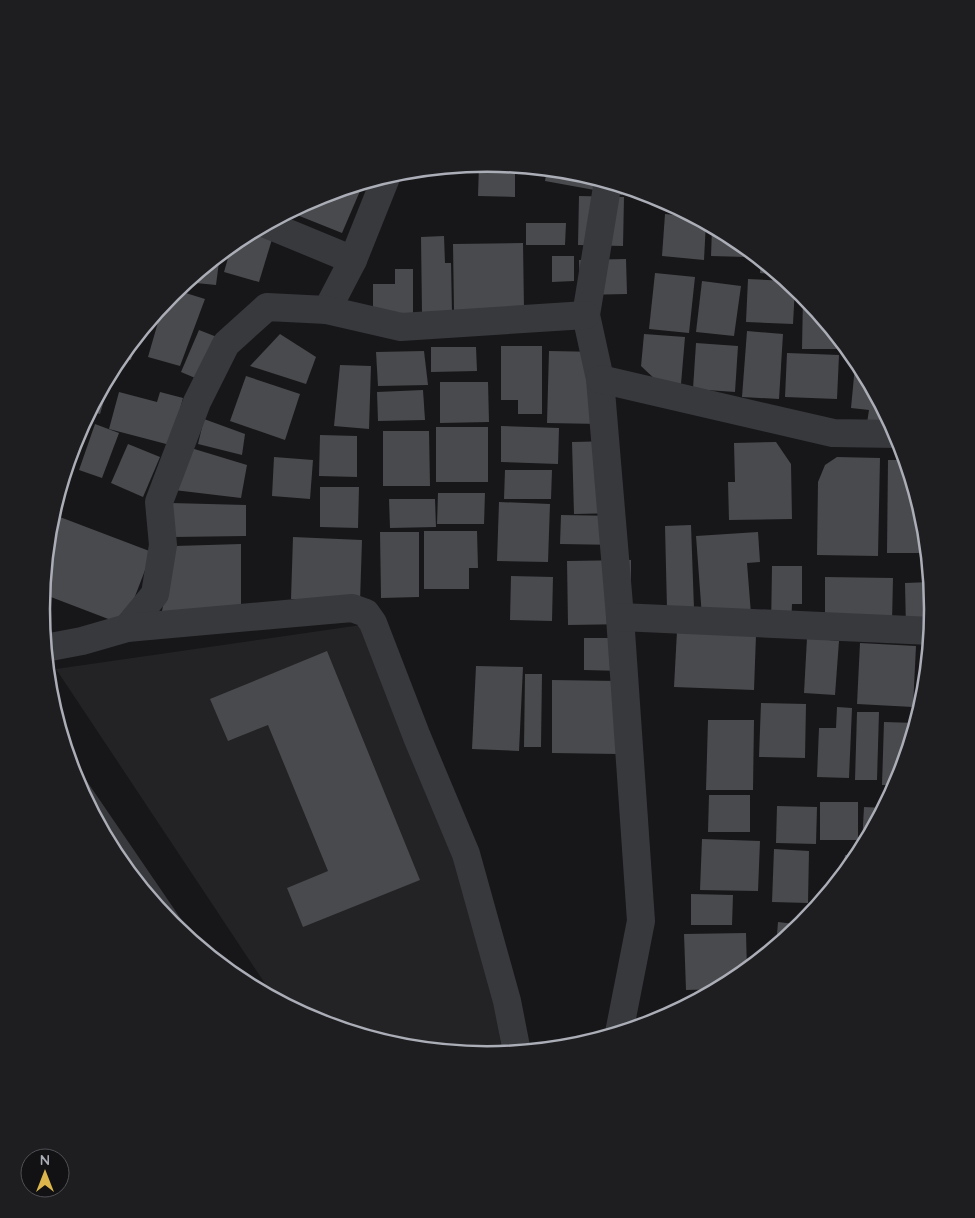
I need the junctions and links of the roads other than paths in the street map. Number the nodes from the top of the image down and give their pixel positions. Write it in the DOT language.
graph roads {
  1 [pos="383,184"];
  2 [pos="607,188"];
  3 [pos="274,227"];
  4 [pos="353,260"];
  5 [pos="327,310"];
  6 [pos="586,315"];
  7 [pos="600,379"];
  8 [pos="888,434"];
  9 [pos="620,617"];
  10 [pos="127,628"];
  11 [pos="924,631"];
  12 [pos="52,647"];
  13 [pos="620,1026"];
  14 [pos="516,1046"];
  1 -- 4 [label="street"];
  2 -- 6 [label="street"];
  3 -- 4 [label="street"];
  4 -- 5 [label="street"];
  5 -- 6 [label="street"];
  5 -- 10 [label="street"];
  6 -- 7 [label="street"];
  7 -- 8 [label="street"];
  7 -- 9 [label="street"];
  9 -- 11 [label="street"];
  9 -- 13 [label="street"];
  10 -- 12 [label="street"];
  10 -- 14 [label="street"];
}
